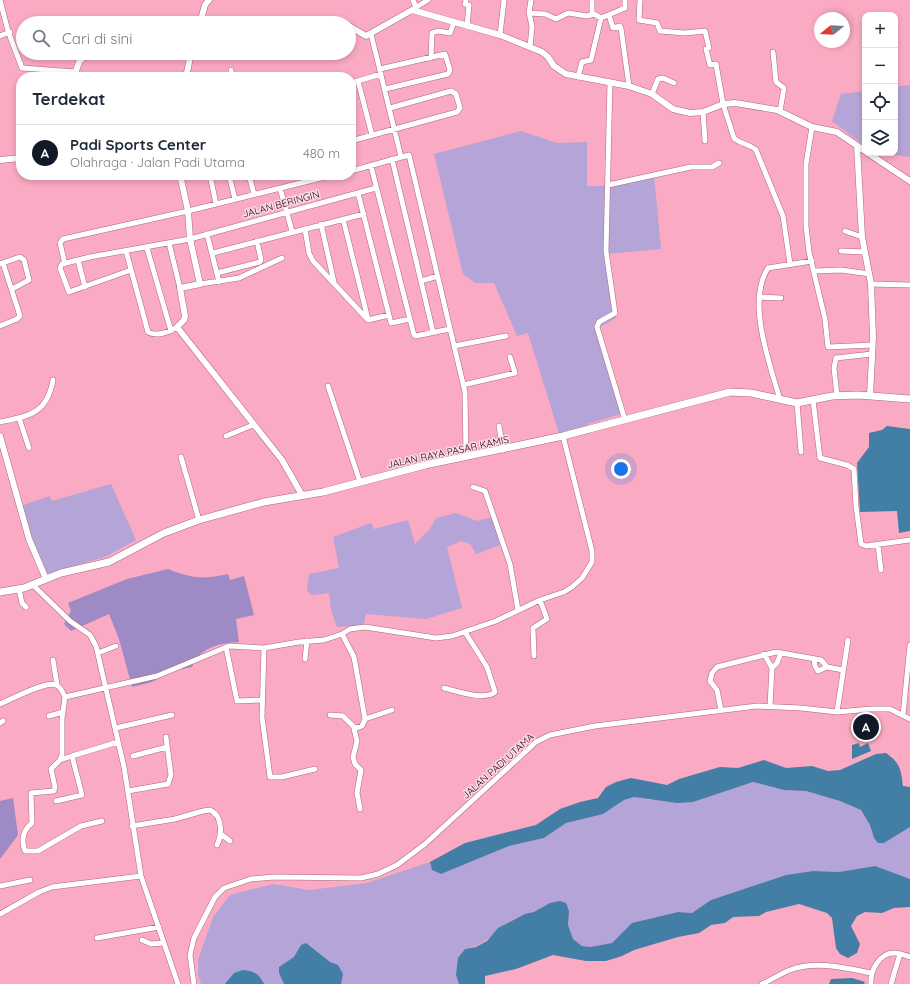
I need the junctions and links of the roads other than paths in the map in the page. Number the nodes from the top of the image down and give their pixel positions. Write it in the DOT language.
graph roads {
  1 [pos="0,0"];
  2 [pos="209,0"];
  3 [pos="412,0"];
  4 [pos="428,0"];
  5 [pos="466,0"];
  6 [pos="504,0"];
  7 [pos="531,0"];
  8 [pos="592,0"];
  9 [pos="625,0"];
  10 [pos="640,0"];
  11 [pos="414,9"];
  12 [pos="529,13"];
  13 [pos="592,14"];
  14 [pos="609,15"];
  15 [pos="202,16"];
  16 [pos="601,18"];
  17 [pos="454,22"];
  18 [pos="467,26"];
  19 [pos="356,31"];
  20 [pos="10,32"];
  21 [pos="371,34"];
  22 [pos="500,35"];
  23 [pos="0,36"];
  24 [pos="530,47"];
  25 [pos="16,50"];
  26 [pos="773,52"];
  27 [pos="431,58"];
  28 [pos="19,60"];
  29 [pos="81,60"];
  30 [pos="190,60"];
  31 [pos="57,72"];
  32 [pos="75,72"];
  33 [pos="187,72"];
  34 [pos="381,72"];
  35 [pos="578,77"];
  36 [pos="358,81"];
  37 [pos="610,82"];
  38 [pos="674,83"];
  39 [pos="629,86"];
  40 [pos="385,89"];
  41 [pos="652,94"];
  42 [pos="723,104"];
  43 [pos="390,108"];
  44 [pos="780,111"];
  45 [pos="704,112"];
  46 [pos="812,127"];
  47 [pos="395,129"];
  48 [pos="372,135"];
  49 [pos="356,140"];
  50 [pos="705,141"];
  51 [pos="857,146"];
  52 [pos="862,149"];
  53 [pos="872,156"];
  54 [pos="401,157"];
  55 [pos="16,158"];
  56 [pos="392,159"];
  57 [pos="0,160"];
  58 [pos="719,163"];
  59 [pos="371,166"];
  60 [pos="356,169"];
  61 [pos="181,180"];
  62 [pos="211,180"];
  63 [pos="230,180"];
  64 [pos="250,180"];
  65 [pos="305,180"];
  66 [pos="910,181"];
  67 [pos="608,185"];
  68 [pos="280,188"];
  69 [pos="376,188"];
  70 [pos="358,193"];
  71 [pos="254,194"];
  72 [pos="235,199"];
  73 [pos="216,204"];
  74 [pos="188,211"];
  75 [pos="287,211"];
  76 [pos="364,214"];
  77 [pos="343,219"];
  78 [pos="321,224"];
  79 [pos="304,228"];
  80 [pos="292,231"];
  81 [pos="845,231"];
  82 [pos="207,234"];
  83 [pos="862,237"];
  84 [pos="190,239"];
  85 [pos="256,241"];
  86 [pos="169,243"];
  87 [pos="147,248"];
  88 [pos="126,251"];
  89 [pos="842,251"];
  90 [pos="865,252"];
  91 [pos="212,253"];
  92 [pos="282,258"];
  93 [pos="78,260"];
  94 [pos="812,261"];
  95 [pos="2,263"];
  96 [pos="65,264"];
  97 [pos="790,264"];
  98 [pos="131,270"];
  99 [pos="815,271"];
  100 [pos="217,273"];
  101 [pos="870,274"];
  102 [pos="438,276"];
  103 [pos="421,281"];
  104 [pos="219,282"];
  105 [pos="334,283"];
  106 [pos="200,284"];
  107 [pos="871,284"];
  108 [pos="910,285"];
  109 [pos="85,287"];
  110 [pos="180,288"];
  111 [pos="12,289"];
  112 [pos="759,297"];
  113 [pos="781,298"];
  114 [pos="389,315"];
  115 [pos="410,319"];
  116 [pos="368,320"];
  117 [pos="0,326"];
  118 [pos="177,328"];
  119 [pos="450,328"];
  120 [pos="171,331"];
  121 [pos="433,332"];
  122 [pos="506,336"];
  123 [pos="454,346"];
  124 [pos="873,346"];
  125 [pos="872,354"];
  126 [pos="510,357"];
  127 [pos="53,380"];
  128 [pos="463,385"];
  129 [pos="328,386"];
  130 [pos="837,396"];
  131 [pos="870,396"];
  132 [pos="910,399"];
  133 [pos="780,400"];
  134 [pos="813,400"];
  135 [pos="797,403"];
  136 [pos="19,418"];
  137 [pos="625,420"];
  138 [pos="0,422"];
  139 [pos="253,424"];
  140 [pos="499,426"];
  141 [pos="0,436"];
  142 [pos="226,436"];
  143 [pos="563,436"];
  144 [pos="28,448"];
  145 [pos="503,450"];
  146 [pos="801,452"];
  147 [pos="182,457"];
  148 [pos="466,457"];
  149 [pos="360,482"];
  150 [pos="473,486"];
  151 [pos="302,496"];
  152 [pos="199,520"];
  153 [pos="910,540"];
  154 [pos="878,545"];
  155 [pos="881,570"];
  156 [pos="46,579"];
  157 [pos="33,585"];
  158 [pos="19,589"];
  159 [pos="0,592"];
  160 [pos="540,600"];
  161 [pos="26,607"];
  162 [pos="518,610"];
  163 [pos="465,632"];
  164 [pos="342,634"];
  165 [pos="848,640"];
  166 [pos="307,642"];
  167 [pos="910,645"];
  168 [pos="116,646"];
  169 [pos="226,647"];
  170 [pos="264,648"];
  171 [pos="98,653"];
  172 [pos="781,653"];
  173 [pos="764,654"];
  174 [pos="534,656"];
  175 [pos="305,659"];
  176 [pos="814,659"];
  177 [pos="53,660"];
  178 [pos="827,667"];
  179 [pos="772,668"];
  180 [pos="843,670"];
  181 [pos="57,685"];
  182 [pos="106,687"];
  183 [pos="444,688"];
  184 [pos="65,697"];
  185 [pos="263,700"];
  186 [pos="0,704"];
  187 [pos="770,706"];
  188 [pos="392,710"];
  189 [pos="721,710"];
  190 [pos="63,712"];
  191 [pos="837,712"];
  192 [pos="172,715"];
  193 [pos="330,715"];
  194 [pos="903,715"];
  195 [pos="50,716"];
  196 [pos="365,719"];
  197 [pos="910,719"];
  198 [pos="116,728"];
  199 [pos="355,728"];
  200 [pos="166,737"];
  201 [pos="118,742"];
  202 [pos="167,747"];
  203 [pos="72,756"];
  204 [pos="133,756"];
  205 [pos="60,760"];
  206 [pos="315,770"];
  207 [pos="128,791"];
  208 [pos="56,801"];
  209 [pos="360,809"];
  210 [pos="102,821"];
  211 [pos="132,826"];
  212 [pos="221,834"];
  213 [pos="230,841"];
  214 [pos="217,845"];
  215 [pos="141,876"];
  216 [pos="30,880"];
  217 [pos="0,886"];
  218 [pos="0,914"];
  219 [pos="159,926"];
  220 [pos="97,938"];
  221 [pos="142,940"];
  222 [pos="164,943"];
  223 [pos="900,954"];
  224 [pos="910,957"];
  225 [pos="871,973"];
  226 [pos="178,984"];
  227 [pos="194,984"];
  228 [pos="762,984"];
  229 [pos="871,984"];
  230 [pos="891,984"];
  1 -- 20 [label="street"];
  2 -- 15 [label="street"];
  3 -- 11 [label="street"];
  4 -- 11 [label="street"];
  5 -- 18 [label="street"];
  6 -- 22 [label="street"];
  7 -- 12 [label="street"];
  8 -- 13 [label="street"];
  9 -- 14 [label="street"];
  10 -- 42 [label="street"];
  11 -- 17 [label="street"];
  11 -- 21 [label="street"];
  12 -- 13 [label="street"];
  12 -- 24 [label="street"];
  13 -- 16 [label="street"];
  14 -- 16 [label="street"];
  14 -- 39 [label="street"];
  16 -- 35 [label="street"];
  17 -- 18 [label="street"];
  17 -- 27 [label="street"];
  18 -- 22 [label="street"];
  19 -- 21 [label="street"];
  20 -- 23 [label="street"];
  20 -- 25 [label="street"];
  21 -- 34 [label="street"];
  22 -- 24 [label="street"];
  24 -- 35 [label="street"];
  26 -- 44 [label="street"];
  27 -- 34 [label="street"];
  27 -- 40 [label="street"];
  28 -- 31 [label="street"];
  29 -- 32 [label="street"];
  30 -- 33 [label="street"];
  34 -- 36 [label="street"];
  34 -- 40 [label="street"];
  35 -- 37 [label="street"];
  36 -- 48 [label="street"];
  37 -- 39 [label="street"];
  37 -- 67 [label="street"];
  38 -- 41 [label="street"];
  39 -- 41 [label="street"];
  40 -- 43 [label="street"];
  41 -- 45 [label="street"];
  42 -- 44 [label="street"];
  42 -- 45 [label="street"];
  42 -- 97 [label="street"];
  43 -- 47 [label="street"];
  43 -- 47 [label="street"];
  44 -- 46 [label="street"];
  45 -- 50 [label="street"];
  46 -- 51 [label="street"];
  46 -- 94 [label="street"];
  47 -- 48 [label="street"];
  47 -- 54 [label="street"];
  48 -- 49 [label="street"];
  51 -- 52 [label="street"];
  51 -- 83 [label="street"];
  53 -- 66 [label="street"];
  54 -- 56 [label="street"];
  54 -- 102 [label="street"];
  55 -- 57 [label="street"];
  56 -- 59 [label="street"];
  56 -- 103 [label="street"];
  58 -- 67 [label="street"];
  59 -- 60 [label="street"];
  59 -- 69 [label="street"];
  61 -- 74 [label="street"];
  62 -- 73 [label="street"];
  63 -- 72 [label="street"];
  64 -- 71 [label="street"];
  65 -- 68 [label="street"];
  67 -- 137 [label="street"];
  68 -- 71 [label="street"];
  68 -- 75 [label="street"];
  69 -- 70 [label="street, JALAN BERINGIN"];
  69 -- 115 [label="street"];
  70 -- 75 [label="street, JALAN BERINGIN"];
  70 -- 76 [label="street"];
  71 -- 72 [label="street"];
  72 -- 73 [label="street"];
  73 -- 74 [label="street"];
  74 -- 84 [label="street"];
  74 -- 96 [label="street"];
  75 -- 80 [label="street"];
  75 -- 82 [label="street, JALAN BERINGIN"];
  76 -- 77 [label="street"];
  76 -- 114 [label="street"];
  77 -- 78 [label="street"];
  77 -- 116 [label="street"];
  78 -- 79 [label="street"];
  78 -- 105 [label="street"];
  79 -- 80 [label="street"];
  79 -- 105 [label="street"];
  80 -- 85 [label="street"];
  81 -- 83 [label="street"];
  82 -- 84 [label="street, JALAN BERINGIN"];
  82 -- 91 [label="street"];
  83 -- 90 [label="street"];
  84 -- 86 [label="street, JALAN BERINGIN"];
  84 -- 106 [label="street"];
  85 -- 91 [label="street"];
  85 -- 100 [label="street"];
  86 -- 87 [label="street, JALAN BERINGIN"];
  86 -- 110 [label="street"];
  87 -- 88 [label="street, JALAN BERINGIN"];
  87 -- 120 [label="street"];
  88 -- 93 [label="street, JALAN BERINGIN"];
  88 -- 98 [label="street"];
  89 -- 90 [label="street"];
  90 -- 101 [label="street"];
  91 -- 100 [label="street"];
  92 -- 104 [label="street"];
  93 -- 96 [label="street, JALAN BERINGIN"];
  93 -- 109 [label="street"];
  94 -- 97 [label="street"];
  94 -- 99 [label="street"];
  95 -- 111 [label="street"];
  95 -- 111 [label="street"];
  96 -- 109 [label="street"];
  97 -- 112 [label="street"];
  98 -- 109 [label="street"];
  98 -- 120 [label="street"];
  99 -- 101 [label="street"];
  99 -- 124 [label="street"];
  100 -- 104 [label="street"];
  101 -- 107 [label="street"];
  102 -- 103 [label="street"];
  102 -- 119 [label="street"];
  103 -- 121 [label="street"];
  104 -- 106 [label="street"];
  105 -- 116 [label="street"];
  106 -- 110 [label="street"];
  107 -- 108 [label="street"];
  107 -- 124 [label="street"];
  110 -- 118 [label="street"];
  111 -- 117 [label="street"];
  112 -- 113 [label="street"];
  112 -- 133 [label="street"];
  114 -- 115 [label="street"];
  114 -- 116 [label="street"];
  115 -- 121 [label="street"];
  118 -- 120 [label="street"];
  118 -- 139 [label="street"];
  119 -- 121 [label="street"];
  119 -- 123 [label="street"];
  122 -- 123 [label="street"];
  123 -- 128 [label="street"];
  124 -- 125 [label="street"];
  125 -- 130 [label="street"];
  125 -- 131 [label="street"];
  126 -- 128 [label="street"];
  127 -- 136 [label="street"];
  128 -- 148 [label="street"];
  129 -- 149 [label="street"];
  130 -- 131 [label="main road, JALAN RAYA PASAR KAMIS"];
  130 -- 134 [label="main road, JALAN RAYA PASAR KAMIS"];
  131 -- 132 [label="main road, JALAN RAYA PASAR KAMIS"];
  133 -- 135 [label="main road, JALAN RAYA PASAR KAMIS"];
  133 -- 137 [label="main road, JALAN RAYA PASAR KAMIS"];
  134 -- 135 [label="main road, JALAN RAYA PASAR KAMIS"];
  134 -- 154 [label="street"];
  135 -- 146 [label="street"];
  136 -- 138 [label="street"];
  136 -- 144 [label="street"];
  137 -- 143 [label="main road, JALAN RAYA PASAR KAMIS"];
  139 -- 142 [label="street"];
  139 -- 151 [label="street"];
  140 -- 145 [label="street"];
  141 -- 156 [label="street"];
  143 -- 145 [label="main road, JALAN RAYA PASAR KAMIS"];
  143 -- 160 [label="street"];
  145 -- 148 [label="main road, JALAN RAYA PASAR KAMIS"];
  147 -- 152 [label="street"];
  148 -- 149 [label="main road, JALAN RAYA PASAR KAMIS"];
  149 -- 151 [label="main road, JALAN RAYA PASAR KAMIS"];
  150 -- 162 [label="street"];
  151 -- 152 [label="main road, JALAN RAYA PASAR KAMIS"];
  152 -- 156 [label="main road, JALAN RAYA PASAR KAMIS"];
  153 -- 154 [label="street"];
  154 -- 155 [label="street"];
  156 -- 157 [label="main road, JALAN RAYA PASAR KAMIS"];
  157 -- 158 [label="main road, JALAN RAYA PASAR KAMIS"];
  157 -- 171 [label="street"];
  158 -- 159 [label="main road, JALAN RAYA PASAR KAMIS"];
  158 -- 161 [label="street"];
  160 -- 162 [label="street"];
  160 -- 174 [label="street"];
  162 -- 163 [label="street"];
  163 -- 164 [label="street"];
  163 -- 183 [label="street"];
  164 -- 166 [label="street"];
  164 -- 196 [label="street"];
  165 -- 180 [label="street"];
  166 -- 170 [label="street"];
  166 -- 175 [label="street"];
  167 -- 194 [label="street"];
  168 -- 171 [label="street"];
  169 -- 170 [label="street"];
  169 -- 182 [label="street"];
  169 -- 185 [label="street"];
  170 -- 185 [label="street"];
  171 -- 182 [label="street"];
  172 -- 173 [label="street"];
  172 -- 176 [label="street"];
  172 -- 179 [label="street"];
  173 -- 179 [label="street"];
  173 -- 189 [label="street"];
  176 -- 178 [label="street"];
  176 -- 178 [label="street"];
  177 -- 181 [label="street"];
  178 -- 180 [label="street"];
  179 -- 187 [label="street"];
  180 -- 191 [label="street"];
  181 -- 184 [label="street"];
  181 -- 186 [label="street"];
  182 -- 184 [label="street"];
  182 -- 198 [label="street"];
  184 -- 190 [label="street"];
  185 -- 206 [label="street"];
  187 -- 189 [label="street, JALAN PADI UTAMA"];
  187 -- 191 [label="street, JALAN PADI UTAMA"];
  188 -- 196 [label="street"];
  189 -- 227 [label="street, JALAN PADI UTAMA"];
  190 -- 195 [label="street"];
  190 -- 205 [label="street"];
  191 -- 194 [label="street, JALAN PADI UTAMA"];
  192 -- 198 [label="street"];
  193 -- 199 [label="street"];
  194 -- 197 [label="street, JALAN PADI UTAMA"];
  196 -- 199 [label="street"];
  198 -- 201 [label="street"];
  199 -- 209 [label="street"];
  200 -- 202 [label="street"];
  201 -- 203 [label="street"];
  201 -- 207 [label="street"];
  202 -- 204 [label="street"];
  202 -- 207 [label="street"];
  203 -- 205 [label="street"];
  203 -- 208 [label="street"];
  205 -- 210 [label="street"];
  207 -- 211 [label="street"];
  211 -- 212 [label="street"];
  211 -- 215 [label="street"];
  212 -- 213 [label="street"];
  212 -- 214 [label="street"];
  215 -- 218 [label="street"];
  215 -- 219 [label="street"];
  216 -- 217 [label="street"];
  219 -- 220 [label="street"];
  219 -- 222 [label="street"];
  221 -- 222 [label="street"];
  222 -- 226 [label="street"];
  223 -- 224 [label="street"];
  223 -- 225 [label="street"];
  223 -- 230 [label="street"];
  225 -- 228 [label="street"];
  225 -- 229 [label="street"];
}
